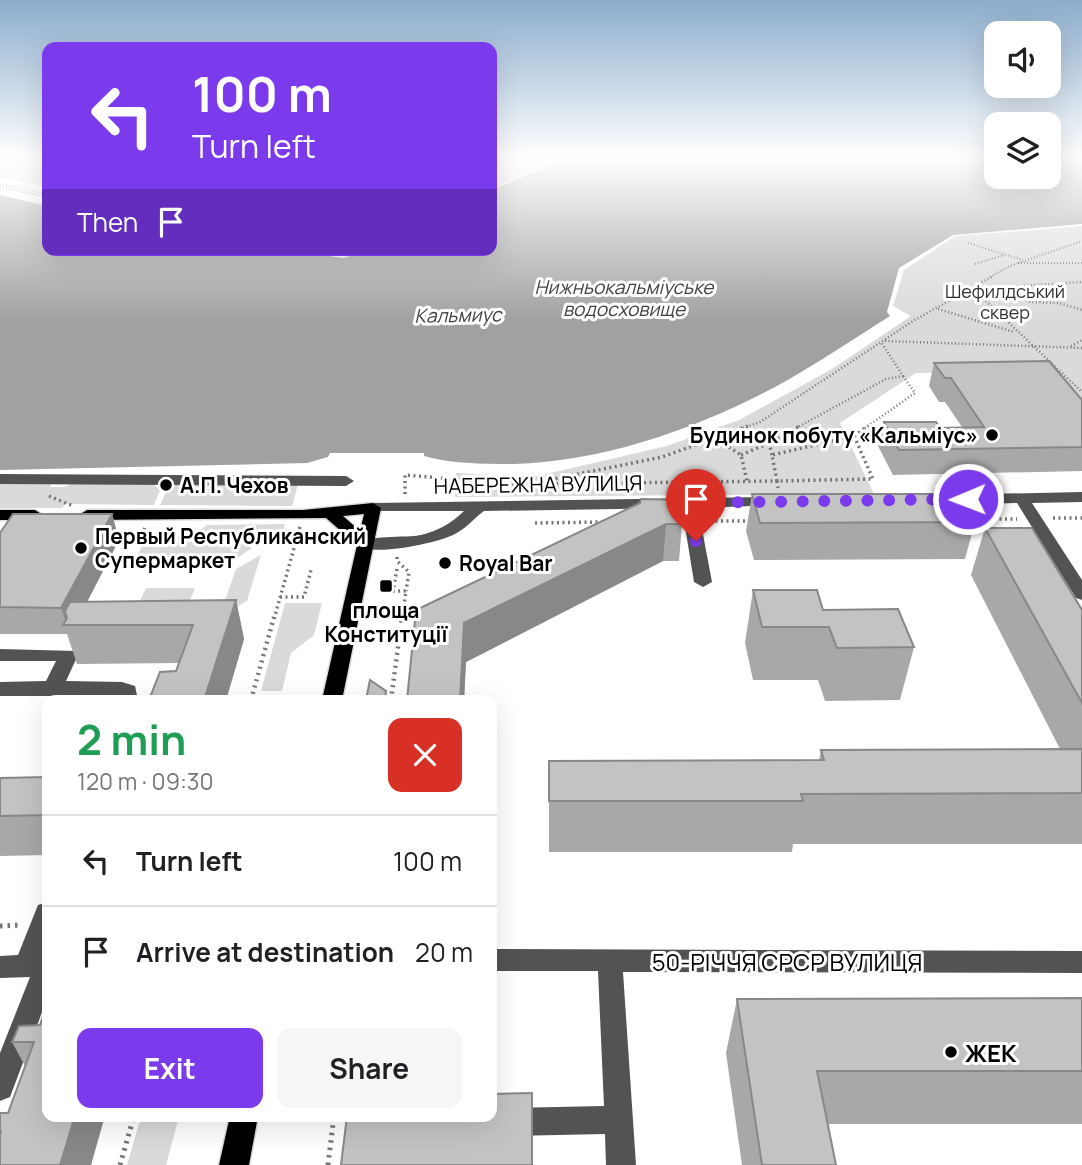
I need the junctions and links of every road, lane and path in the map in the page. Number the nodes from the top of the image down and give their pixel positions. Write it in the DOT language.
graph roads {
  1 [pos="1082,241"];
  2 [pos="968,243"];
  3 [pos="1006,255"];
  4 [pos="1023,260"];
  5 [pos="1018,263"];
  6 [pos="1082,263"];
  7 [pos="975,264"];
  8 [pos="1082,282"];
  9 [pos="1003,288"];
  10 [pos="973,289"];
  11 [pos="938,309"];
  12 [pos="1082,310"];
  13 [pos="1016,333"];
  14 [pos="1082,340"];
  15 [pos="882,342"];
  16 [pos="1038,347"];
  17 [pos="1069,348"];
  18 [pos="1082,348"];
  19 [pos="903,376"];
  20 [pos="1082,391"];
  21 [pos="854,436"];
  22 [pos="715,438"];
  23 [pos="769,443"];
  24 [pos="741,455"];
  25 [pos="772,455"];
  26 [pos="405,475"];
  27 [pos="0,478"];
  28 [pos="777,480"];
  29 [pos="346,481"];
  30 [pos="747,481"];
  31 [pos="524,485"];
  32 [pos="1082,497"];
  33 [pos="1022,499"];
  34 [pos="928,500"];
  35 [pos="793,502"];
  36 [pos="690,503"];
  37 [pos="482,506"];
  38 [pos="373,508"];
  39 [pos="328,511"];
  40 [pos="0,515"];
  41 [pos="24,515"];
  42 [pos="49,515"];
  43 [pos="75,515"];
  44 [pos="303,515"];
  45 [pos="1082,518"];
  46 [pos="969,519"];
  47 [pos="1035,519"];
  48 [pos="757,521"];
  49 [pos="615,522"];
  50 [pos="692,522"];
  51 [pos="526,523"];
  52 [pos="13,533"];
  53 [pos="141,538"];
  54 [pos="297,538"];
  55 [pos="365,544"];
  56 [pos="397,569"];
  57 [pos="311,570"];
  58 [pos="703,582"];
  59 [pos="1082,594"];
  60 [pos="280,597"];
  61 [pos="0,655"];
  62 [pos="53,688"];
  63 [pos="0,689"];
  64 [pos="128,695"];
  65 [pos="252,695"];
  66 [pos="333,695"];
  67 [pos="392,695"];
  68 [pos="497,960"];
  69 [pos="610,961"];
  70 [pos="1082,962"];
  71 [pos="40,966"];
  72 [pos="0,967"];
  73 [pos="0,1088"];
  74 [pos="618,1120"];
  75 [pos="132,1122"];
  76 [pos="243,1122"];
  77 [pos="333,1122"];
  78 [pos="497,1122"];
  79 [pos="120,1165"];
  80 [pos="234,1165"];
  81 [pos="328,1165"];
  82 [pos="621,1165"];
  1 -- 4 [label="path"];
  2 -- 3 [label="path"];
  3 -- 4 [label="path"];
  3 -- 7 [label="path"];
  4 -- 5 [label="path"];
  5 -- 6 [label="path"];
  5 -- 10 [label="path"];
  8 -- 9 [label="path"];
  9 -- 10 [label="path"];
  9 -- 12 [label="path"];
  10 -- 11 [label="path"];
  10 -- 13 [label="path"];
  11 -- 13 [label="path"];
  11 -- 15 [label="path"];
  13 -- 16 [label="path"];
  14 -- 17 [label="path"];
  15 -- 16 [label="path"];
  15 -- 19 [label="path"];
  15 -- 22 [label="path"];
  16 -- 17 [label="path"];
  16 -- 20 [label="path"];
  17 -- 18 [label="path"];
  19 -- 21 [label="path"];
  19 -- 23 [label="path"];
  21 -- 25 [label="path"];
  21 -- 28 [label="path"];
  22 -- 24 [label="path"];
  22 -- 31 [label="path"];
  23 -- 24 [label="path"];
  23 -- 25 [label="path"];
  24 -- 30 [label="path"];
  25 -- 28 [label="path"];
  26 -- 31 [label="path"];
  27 -- 29 [label="street"];
  28 -- 30 [label="path"];
  30 -- 31 [label="path"];
  32 -- 33 [label="street"];
  33 -- 34 [label="street"];
  33 -- 47 [label="street"];
  35 -- 36 [label="street, НАБЕРЕЖНА ВУЛИЦЯ"];
  36 -- 37 [label="street, НАБЕРЕЖНА ВУЛИЦЯ"];
  36 -- 50 [label="street"];
  37 -- 38 [label="street, НАБЕРЕЖНА ВУЛИЦЯ"];
  37 -- 55 [label="street"];
  38 -- 39 [label="main road"];
  38 -- 55 [label="main road"];
  39 -- 44 [label="main road"];
  39 -- 55 [label="main road"];
  40 -- 41 [label="main road"];
  41 -- 42 [label="main road"];
  41 -- 52 [label="street"];
  43 -- 44 [label="main road"];
  44 -- 54 [label="path"];
  45 -- 47 [label="path"];
  46 -- 47 [label="path"];
  47 -- 59 [label="street"];
  48 -- 50 [label="path"];
  49 -- 51 [label="path"];
  50 -- 58 [label="street"];
  53 -- 54 [label="path"];
  54 -- 60 [label="path"];
  55 -- 66 [label="main road"];
  56 -- 67 [label="path"];
  57 -- 60 [label="path"];
  60 -- 65 [label="path"];
  61 -- 62 [label="street"];
  62 -- 63 [label="street"];
  62 -- 64 [label="street"];
  68 -- 69 [label="street, 50-РІЧЧЯ СРСР ВУЛИЦЯ"];
  69 -- 70 [label="street, 50-РІЧЧЯ СРСР ВУЛИЦЯ"];
  69 -- 74 [label="street"];
  71 -- 72 [label="street"];
  71 -- 73 [label="street"];
  74 -- 78 [label="street"];
  74 -- 82 [label="street"];
  75 -- 79 [label="path"];
  76 -- 80 [label="main road"];
  77 -- 81 [label="path"];
}
